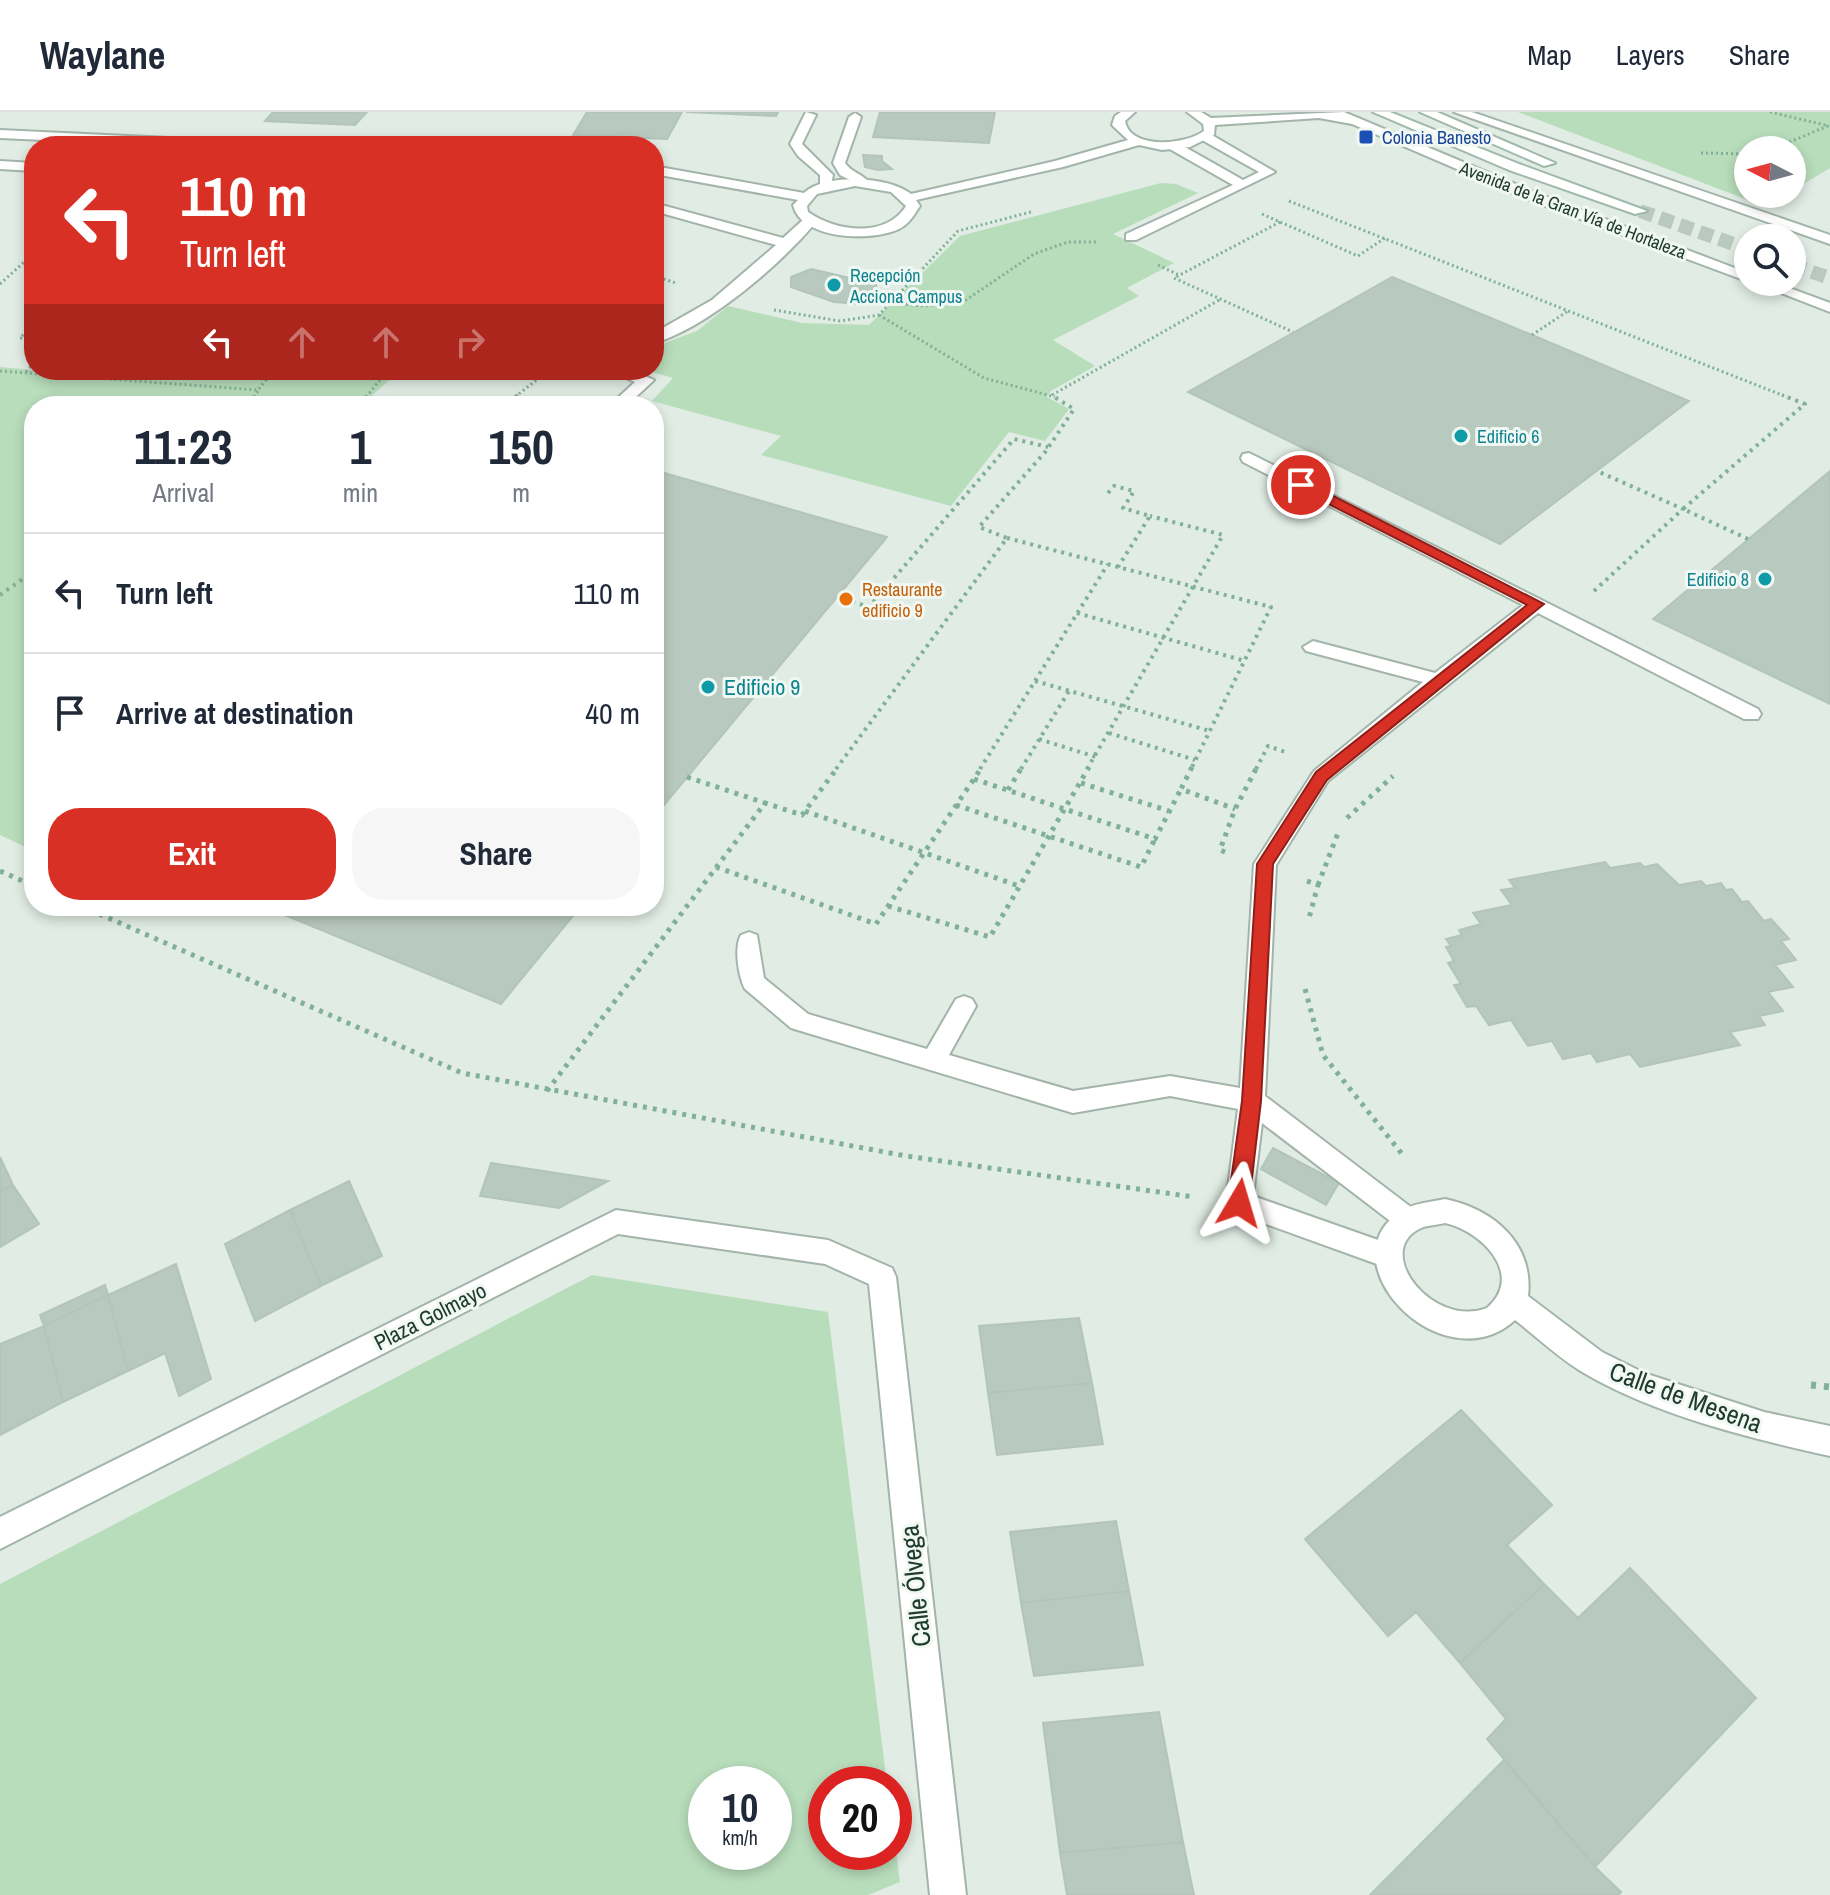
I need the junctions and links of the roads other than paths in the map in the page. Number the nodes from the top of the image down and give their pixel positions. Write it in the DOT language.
graph roads {
  1 [pos="1129,112"];
  2 [pos="1193,112"];
  3 [pos="1334,112"];
  4 [pos="1379,112"];
  5 [pos="1426,112"];
  6 [pos="1460,112"];
  7 [pos="810,115"];
  8 [pos="855,117"];
  9 [pos="1209,122"];
  10 [pos="1354,122"];
  11 [pos="1122,132"];
  12 [pos="0,134"];
  13 [pos="42,136"];
  14 [pos="1206,137"];
  15 [pos="1139,141"];
  16 [pos="1172,145"];
  17 [pos="0,165"];
  18 [pos="24,166"];
  19 [pos="664,172"];
  20 [pos="862,182"];
  21 [pos="1243,185"];
  22 [pos="825,186"];
  23 [pos="903,194"];
  24 [pos="805,197"];
  25 [pos="664,210"];
  26 [pos="809,222"];
  27 [pos="1131,237"];
  28 [pos="1830,240"];
  29 [pos="785,243"];
  30 [pos="1734,273"];
  31 [pos="1798,296"];
  32 [pos="1830,308"];
  33 [pos="664,334"];
  34 [pos="646,380"];
  35 [pos="628,396"];
  36 [pos="1249,458"];
  37 [pos="1537,604"];
  38 [pos="1313,647"];
  39 [pos="1439,680"];
  40 [pos="1751,714"];
  41 [pos="749,941"];
  42 [pos="964,1006"];
  43 [pos="933,1061"];
  44 [pos="1252,1101"];
  45 [pos="1407,1219"];
  46 [pos="1388,1256"];
  47 [pos="882,1277"];
  48 [pos="1513,1301"];
  49 [pos="1830,1441"];
  50 [pos="0,1533"];
  51 [pos="948,1895"];
  1 -- 11 [label="street"];
  2 -- 9 [label="street"];
  3 -- 10 [label="street, Avenida de la Gran Vía de Hortaleza"];
  4 -- 5 [label="street, Avenida de la Gran Vía de Hortaleza"];
  6 -- 28 [label="street"];
  7 -- 22 [label="street"];
  8 -- 20 [label="street"];
  9 -- 10 [label="street, Avenida de la Gran Vía de Hortaleza"];
  9 -- 14 [label="street"];
  10 -- 30 [label="street, Avenida de la Gran Vía de Hortaleza"];
  11 -- 15 [label="street"];
  11 -- 23 [label="street"];
  12 -- 13 [label="street"];
  14 -- 16 [label="street"];
  14 -- 21 [label="street"];
  15 -- 16 [label="street"];
  15 -- 23 [label="street"];
  16 -- 21 [label="street"];
  17 -- 18 [label="street"];
  19 -- 24 [label="street"];
  20 -- 22 [label="street"];
  20 -- 23 [label="street"];
  21 -- 27 [label="street"];
  22 -- 24 [label="street"];
  23 -- 26 [label="street"];
  24 -- 26 [label="street"];
  25 -- 29 [label="street"];
  26 -- 29 [label="street"];
  29 -- 33 [label="street"];
  31 -- 32 [label="street"];
  34 -- 35 [label="street"];
  36 -- 37 [label="street"];
  37 -- 39 [label="street"];
  37 -- 40 [label="street"];
  38 -- 39 [label="street"];
  39 -- 44 [label="street"];
  41 -- 43 [label="street"];
  42 -- 43 [label="street"];
  43 -- 44 [label="street"];
  44 -- 45 [label="street"];
  44 -- 46 [label="street"];
  45 -- 46 [label="street"];
  45 -- 48 [label="street"];
  46 -- 48 [label="street"];
  47 -- 50 [label="street, Plaza Golmayo"];
  47 -- 51 [label="street, Calle Ólvega"];
  48 -- 49 [label="street, Calle de Mesena"];
}
